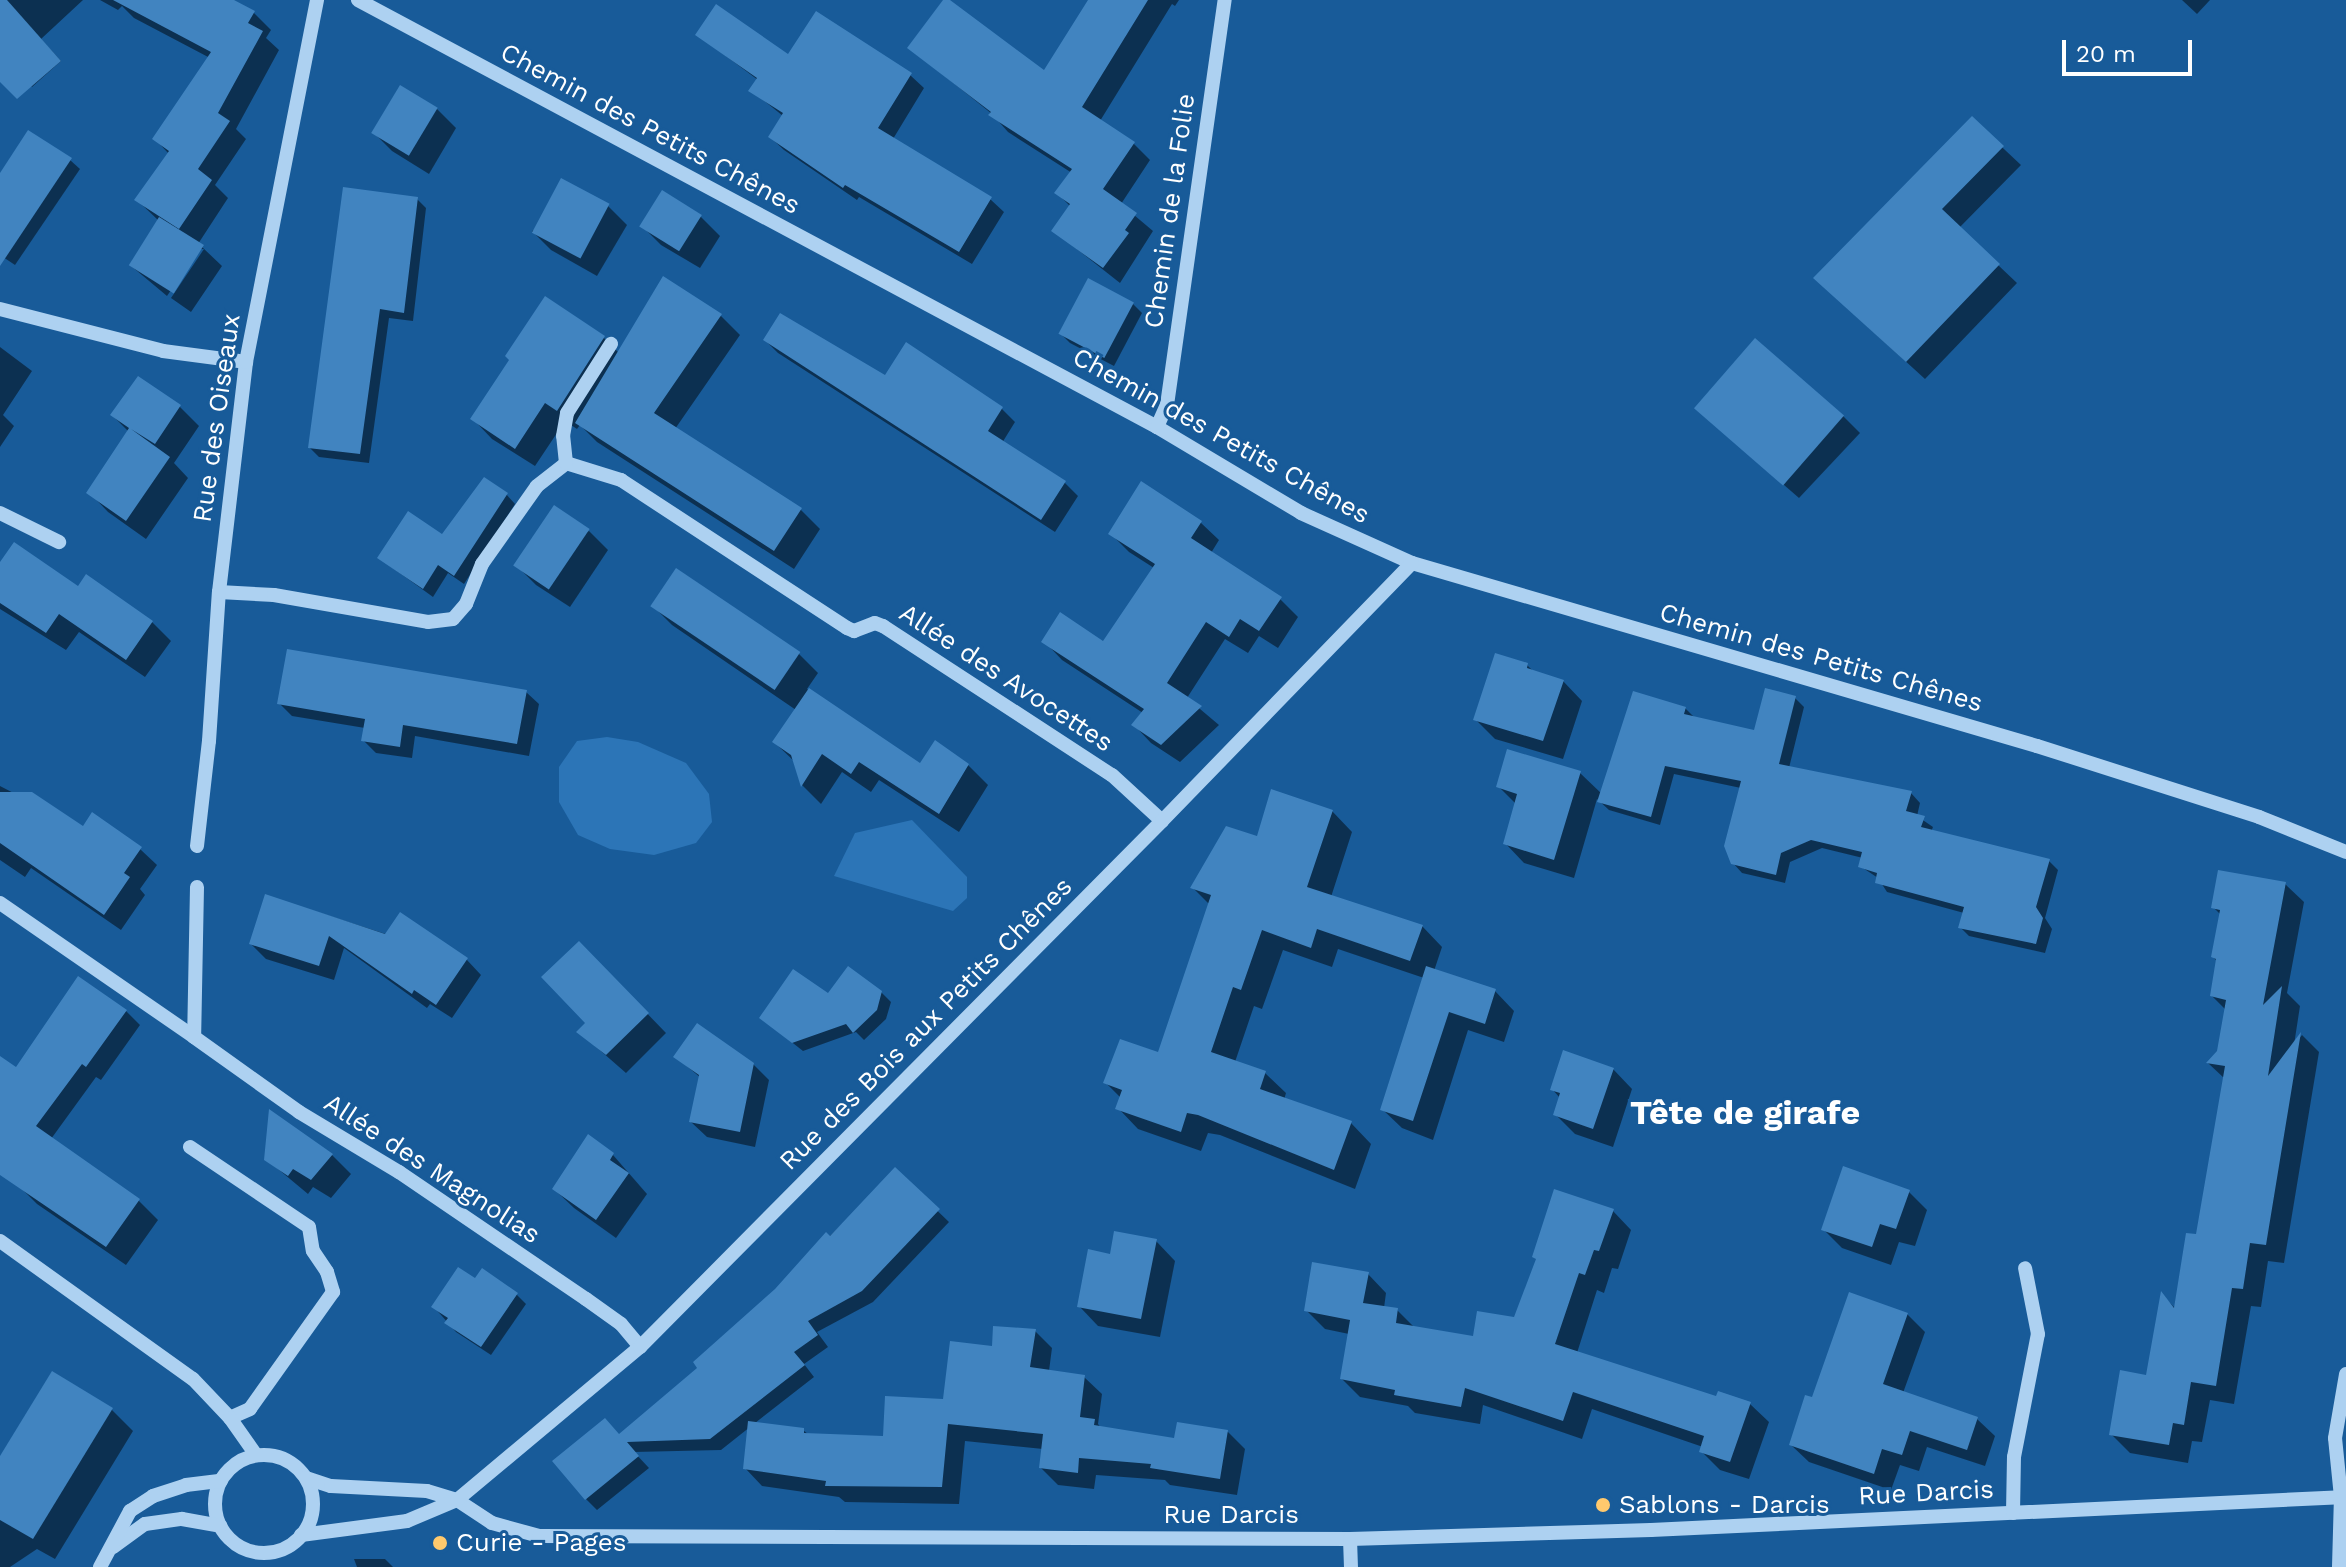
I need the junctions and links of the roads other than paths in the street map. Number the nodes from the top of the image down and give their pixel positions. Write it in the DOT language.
graph roads {
  1 [pos="317,0"];
  2 [pos="358,0"];
  3 [pos="1225,0"];
  4 [pos="0,309"];
  5 [pos="611,344"];
  6 [pos="246,362"];
  7 [pos="1157,427"];
  8 [pos="566,463"];
  9 [pos="0,513"];
  10 [pos="59,542"];
  11 [pos="1412,563"];
  12 [pos="219,592"];
  13 [pos="1162,821"];
  14 [pos="197,846"];
  15 [pos="2346,852"];
  16 [pos="197,887"];
  17 [pos="0,903"];
  18 [pos="194,1037"];
  19 [pos="190,1147"];
  20 [pos="0,1241"];
  21 [pos="2025,1268"];
  22 [pos="640,1347"];
  23 [pos="2346,1374"];
  24 [pos="230,1418"];
  25 [pos="256,1455"];
  26 [pos="306,1478"];
  27 [pos="221,1481"];
  28 [pos="2343,1497"];
  29 [pos="457,1500"];
  30 [pos="2013,1513"];
  31 [pos="220,1526"];
  32 [pos="301,1535"];
  33 [pos="1350,1539"];
  34 [pos="110,1550"];
  35 [pos="268,1560"];
  36 [pos="100,1567"];
  37 [pos="1351,1567"];
  38 [pos="2339,1567"];
  1 -- 6 [label="street, Rue des Oiseaux"];
  2 -- 7 [label="street, Chemin des Petits Chênes"];
  3 -- 7 [label="street, Chemin de la Folie"];
  4 -- 6 [label="street"];
  5 -- 8 [label="street"];
  6 -- 12 [label="street, Rue des Oiseaux"];
  7 -- 11 [label="street, Chemin des Petits Chênes"];
  8 -- 12 [label="street"];
  8 -- 13 [label="street, Allée des Avocettes"];
  9 -- 10 [label="street"];
  11 -- 13 [label="street, Rue des Bois aux Petits Chênes"];
  11 -- 15 [label="street, Chemin des Petits Chênes"];
  12 -- 14 [label="street, Rue des Oiseaux"];
  13 -- 22 [label="street, Rue des Bois aux Petits Chênes"];
  16 -- 18 [label="street"];
  17 -- 18 [label="street, Allée des Magnolias"];
  18 -- 22 [label="street, Allée des Magnolias"];
  19 -- 24 [label="street"];
  20 -- 24 [label="street"];
  21 -- 30 [label="street, Rue Darcis"];
  22 -- 29 [label="street, Rue des Bois aux Petits Chênes"];
  23 -- 28 [label="street"];
  24 -- 25 [label="street"];
  25 -- 26 [label="street"];
  25 -- 27 [label="street"];
  26 -- 29 [label="street, Rue Darcis"];
  26 -- 32 [label="street"];
  27 -- 31 [label="street"];
  27 -- 34 [label="street"];
  28 -- 30 [label="street, Rue Darcis"];
  28 -- 38 [label="street"];
  29 -- 32 [label="street"];
  29 -- 33 [label="street, Rue Darcis"];
  30 -- 33 [label="street, Rue Darcis"];
  31 -- 34 [label="street"];
  31 -- 35 [label="street"];
  32 -- 35 [label="street"];
  33 -- 37 [label="street"];
  34 -- 36 [label="street"];
}
